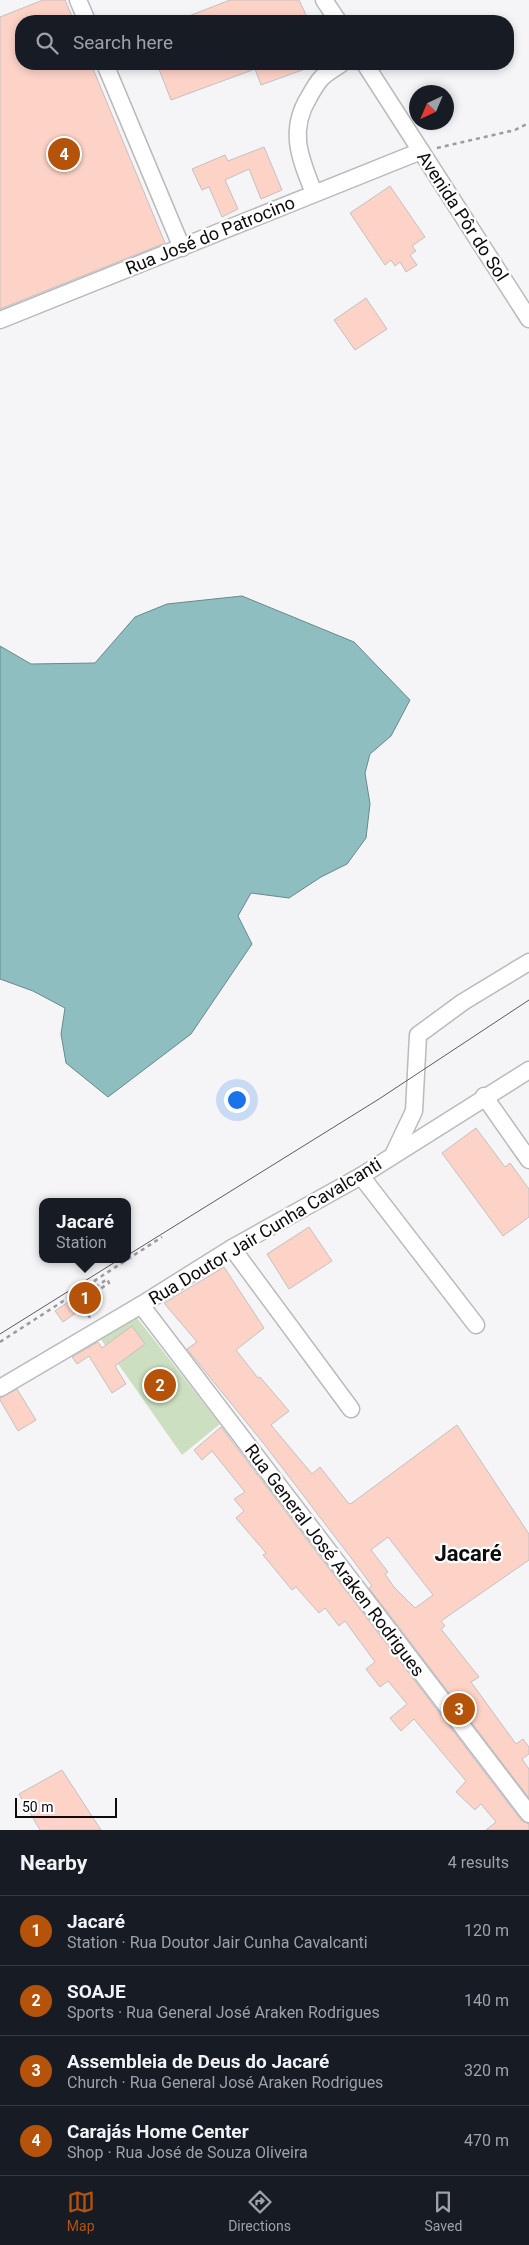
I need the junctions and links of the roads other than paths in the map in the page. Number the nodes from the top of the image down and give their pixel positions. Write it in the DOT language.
graph roads {
  1 [pos="78,0"];
  2 [pos="324,0"];
  3 [pos="84,15"];
  4 [pos="334,15"];
  5 [pos="108,70"];
  6 [pos="331,70"];
  7 [pos="369,70"];
  8 [pos="421,151"];
  9 [pos="314,193"];
  10 [pos="182,248"];
  11 [pos="529,319"];
  12 [pos="0,320"];
  13 [pos="529,962"];
  14 [pos="529,1070"];
  15 [pos="484,1096"];
  16 [pos="394,1153"];
  17 [pos="529,1160"];
  18 [pos="361,1176"];
  19 [pos="232,1248"];
  20 [pos="141,1305"];
  21 [pos="476,1325"];
  22 [pos="0,1388"];
  23 [pos="351,1409"];
  24 [pos="529,1814"];
  1 -- 3 [label="street"];
  2 -- 4 [label="street"];
  5 -- 10 [label="street"];
  6 -- 9 [label="street"];
  7 -- 8 [label="street, Avenida Pôr do Sol"];
  8 -- 9 [label="street, Rua José do Patrocino"];
  8 -- 11 [label="street, Avenida Pôr do Sol"];
  9 -- 10 [label="street, Rua José do Patrocino"];
  10 -- 12 [label="street, Rua José do Patrocino"];
  13 -- 16 [label="street"];
  14 -- 15 [label="street, Rua Doutor Jair Cunha Cavalcanti"];
  15 -- 16 [label="street, Rua Doutor Jair Cunha Cavalcanti"];
  15 -- 17 [label="street"];
  16 -- 18 [label="street, Rua Doutor Jair Cunha Cavalcanti"];
  18 -- 19 [label="street, Rua Doutor Jair Cunha Cavalcanti"];
  18 -- 21 [label="street"];
  19 -- 20 [label="street, Rua Doutor Jair Cunha Cavalcanti"];
  19 -- 23 [label="street"];
  20 -- 22 [label="street, Rua Doutor Jair Cunha Cavalcanti"];
  20 -- 24 [label="street, Rua General José Araken Rodrigues"];
}
